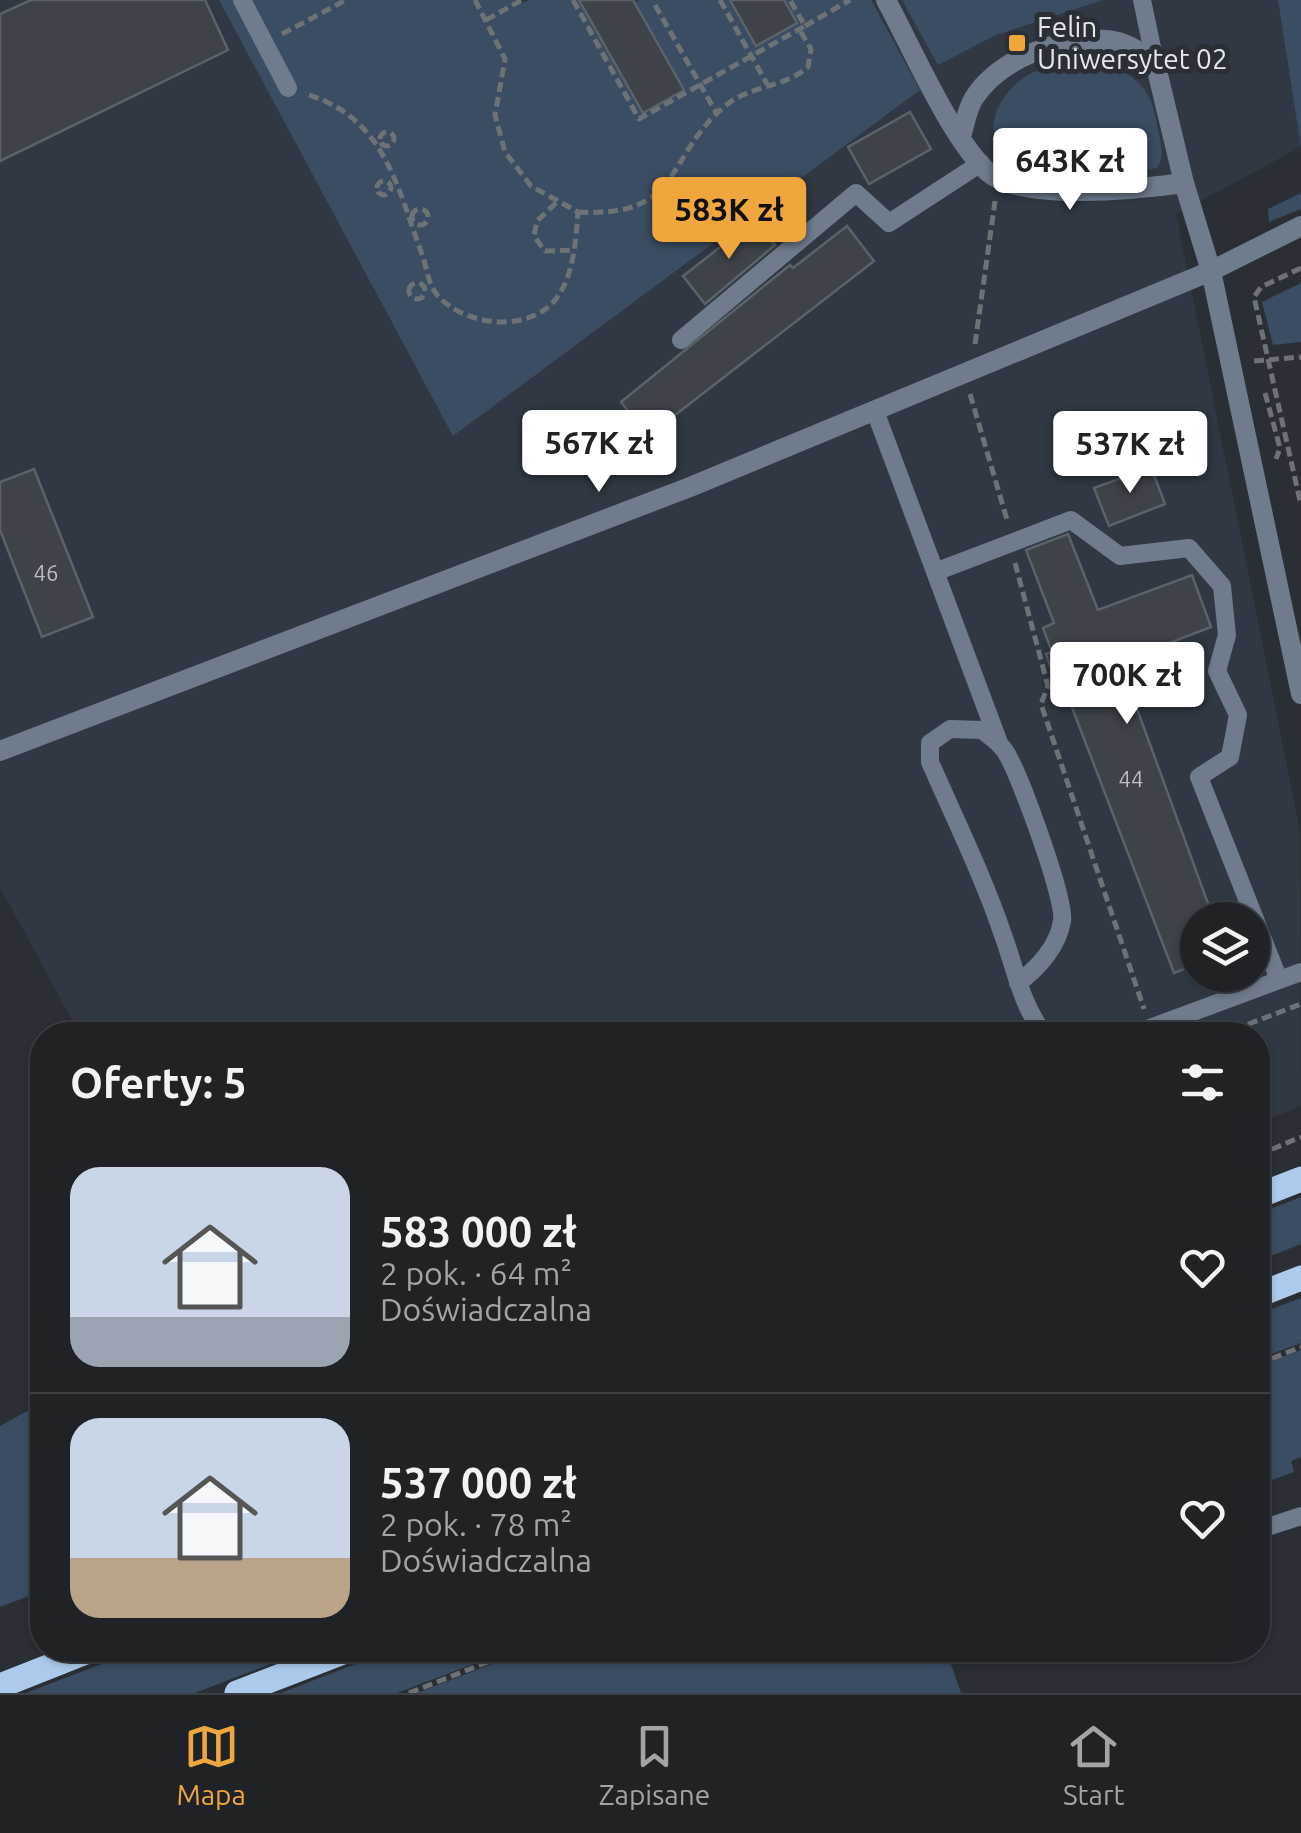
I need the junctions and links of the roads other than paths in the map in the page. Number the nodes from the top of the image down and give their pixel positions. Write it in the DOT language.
graph roads {
  1 [pos="242,0"];
  2 [pos="886,0"];
  3 [pos="1142,0"];
  4 [pos="1156,62"];
  5 [pos="288,88"];
  6 [pos="961,136"];
  7 [pos="981,164"];
  8 [pos="1184,182"];
  9 [pos="1301,226"];
  10 [pos="1212,271"];
  11 [pos="681,340"];
  12 [pos="875,411"];
  13 [pos="935,572"];
  14 [pos="1301,694"];
  15 [pos="1000,744"];
  16 [pos="0,751"];
  17 [pos="1301,972"];
  18 [pos="1279,980"];
  19 [pos="1018,983"];
  20 [pos="1038,1022"];
  21 [pos="1167,1022"];
  22 [pos="1301,1179"];
  23 [pos="1270,1191"];
  24 [pos="1301,1278"];
  25 [pos="1270,1290"];
  26 [pos="1301,1516"];
  27 [pos="1270,1526"];
  28 [pos="61,1662"];
  29 [pos="317,1662"];
  30 [pos="0,1686"];
  31 [pos="237,1693"];
  1 -- 5 [label="lane"];
  2 -- 6 [label="street"];
  3 -- 4 [label="lane"];
  4 -- 6 [label="street"];
  4 -- 8 [label="street"];
  6 -- 7 [label="street"];
  7 -- 8 [label="street"];
  7 -- 11 [label="lane"];
  8 -- 10 [label="street"];
  9 -- 10 [label="street"];
  10 -- 12 [label="street"];
  10 -- 14 [label="street"];
  12 -- 13 [label="lane"];
  12 -- 16 [label="street"];
  13 -- 15 [label="lane"];
  13 -- 18 [label="lane"];
  15 -- 19 [label="lane"];
  15 -- 19 [label="lane"];
  17 -- 18 [label="lane"];
  18 -- 21 [label="lane"];
  19 -- 20 [label="lane"];
  22 -- 23 [label="main road"];
  24 -- 25 [label="main road"];
  26 -- 27 [label="lane"];
  28 -- 30 [label="main road"];
  29 -- 31 [label="main road"];
}
